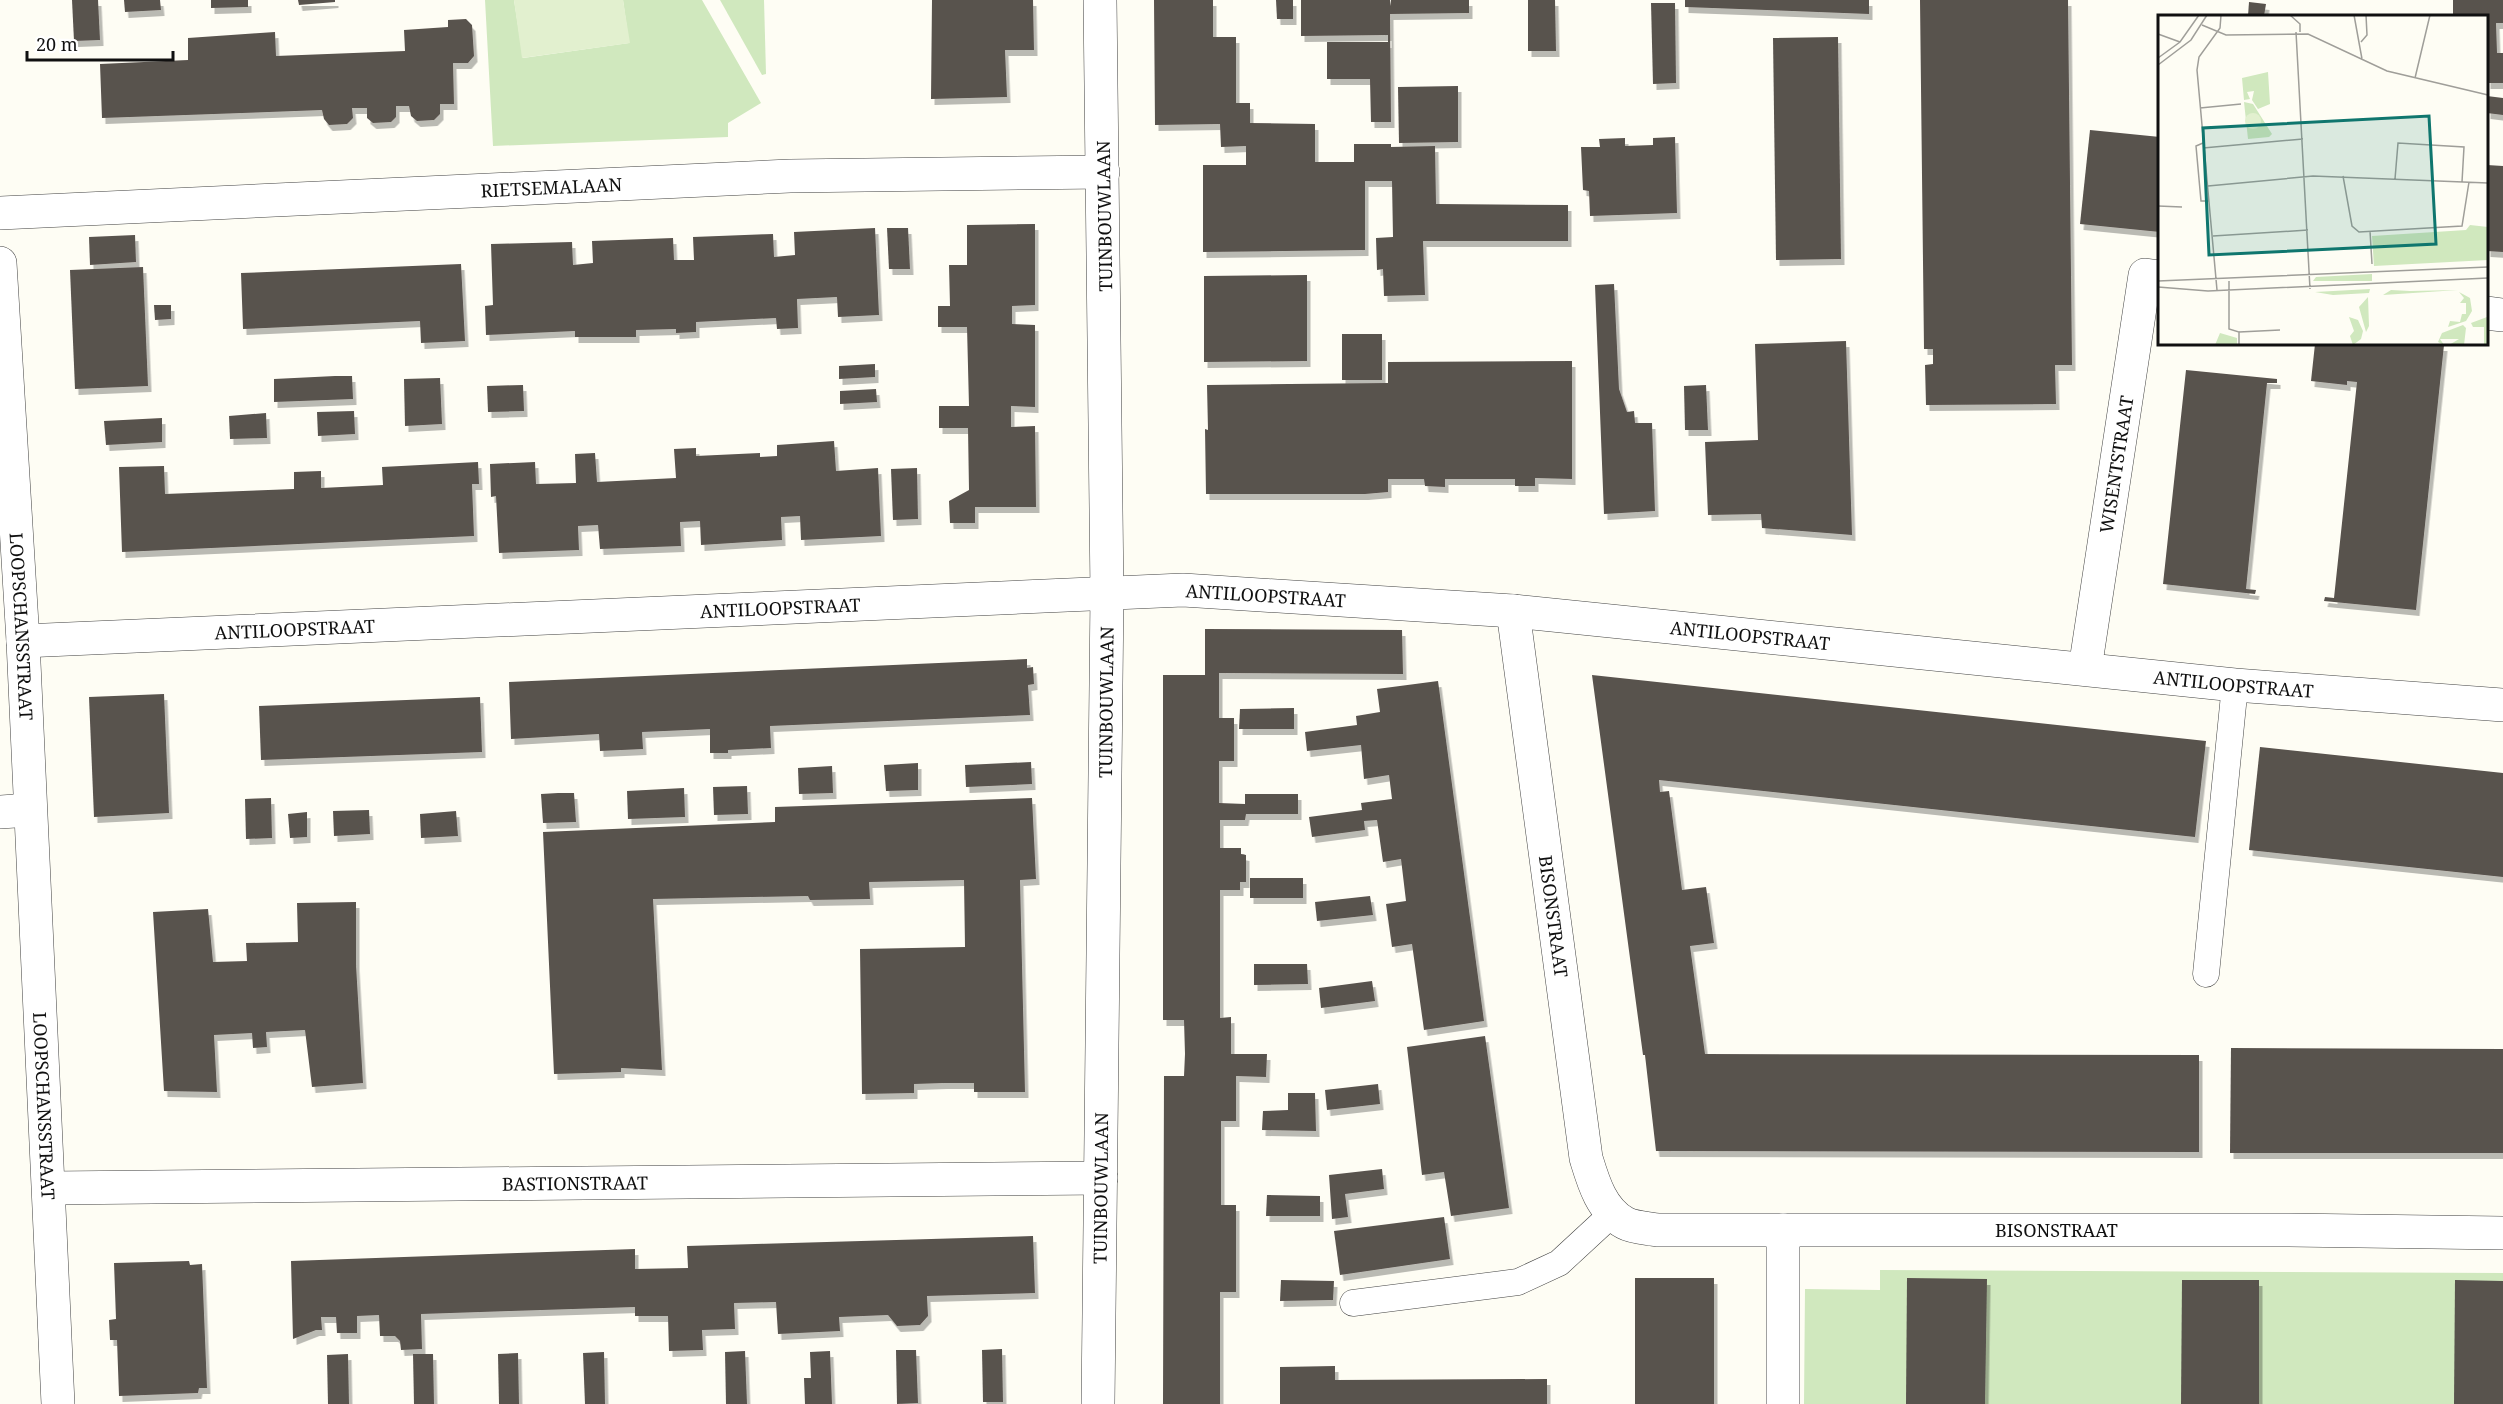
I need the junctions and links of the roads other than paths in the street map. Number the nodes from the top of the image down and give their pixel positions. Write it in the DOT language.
graph roads {
  1 [pos="1100,0"];
  2 [pos="1104,172"];
  3 [pos="0,213"];
  4 [pos="0,263"];
  5 [pos="2158,277"];
  6 [pos="2488,313"];
  7 [pos="2503,315"];
  8 [pos="1107,594"];
  9 [pos="1513,611"];
  10 [pos="23,641"];
  11 [pos="2085,669"];
  12 [pos="2235,685"];
  13 [pos="2503,705"];
  14 [pos="15,811"];
  15 [pos="2206,974"];
  16 [pos="1101,1178"];
  17 [pos="50,1188"];
  18 [pos="1612,1214"];
  19 [pos="1783,1230"];
  20 [pos="2503,1233"];
  21 [pos="1353,1303"];
  22 [pos="58,1404"];
  23 [pos="1098,1404"];
  24 [pos="1783,1404"];
  1 -- 2 [label="street, TUINBOUWLAAN"];
  2 -- 3 [label="street, RIETSEMALAAN"];
  2 -- 8 [label="street, TUINBOUWLAAN"];
  4 -- 10 [label="street, LOOPSCHANSSTRAAT"];
  5 -- 11 [label="street, WISENTSTRAAT"];
  6 -- 7 [label="street"];
  8 -- 9 [label="street, ANTILOOPSTRAAT"];
  8 -- 10 [label="street, ANTILOOPSTRAAT"];
  8 -- 16 [label="street, TUINBOUWLAAN"];
  9 -- 11 [label="street, ANTILOOPSTRAAT"];
  9 -- 18 [label="street, BISONSTRAAT"];
  10 -- 14 [label="street, LOOPSCHANSSTRAAT"];
  11 -- 12 [label="street, ANTILOOPSTRAAT"];
  12 -- 13 [label="street, ANTILOOPSTRAAT"];
  12 -- 15 [label="lane"];
  14 -- 17 [label="street, LOOPSCHANSSTRAAT"];
  16 -- 17 [label="street, BASTIONSTRAAT"];
  16 -- 23 [label="street, TUINBOUWLAAN"];
  17 -- 22 [label="street, LOOPSCHANSSTRAAT"];
  18 -- 19 [label="street, BISONSTRAAT"];
  18 -- 21 [label="lane"];
  19 -- 20 [label="street, BISONSTRAAT"];
  19 -- 24 [label="street"];
}
